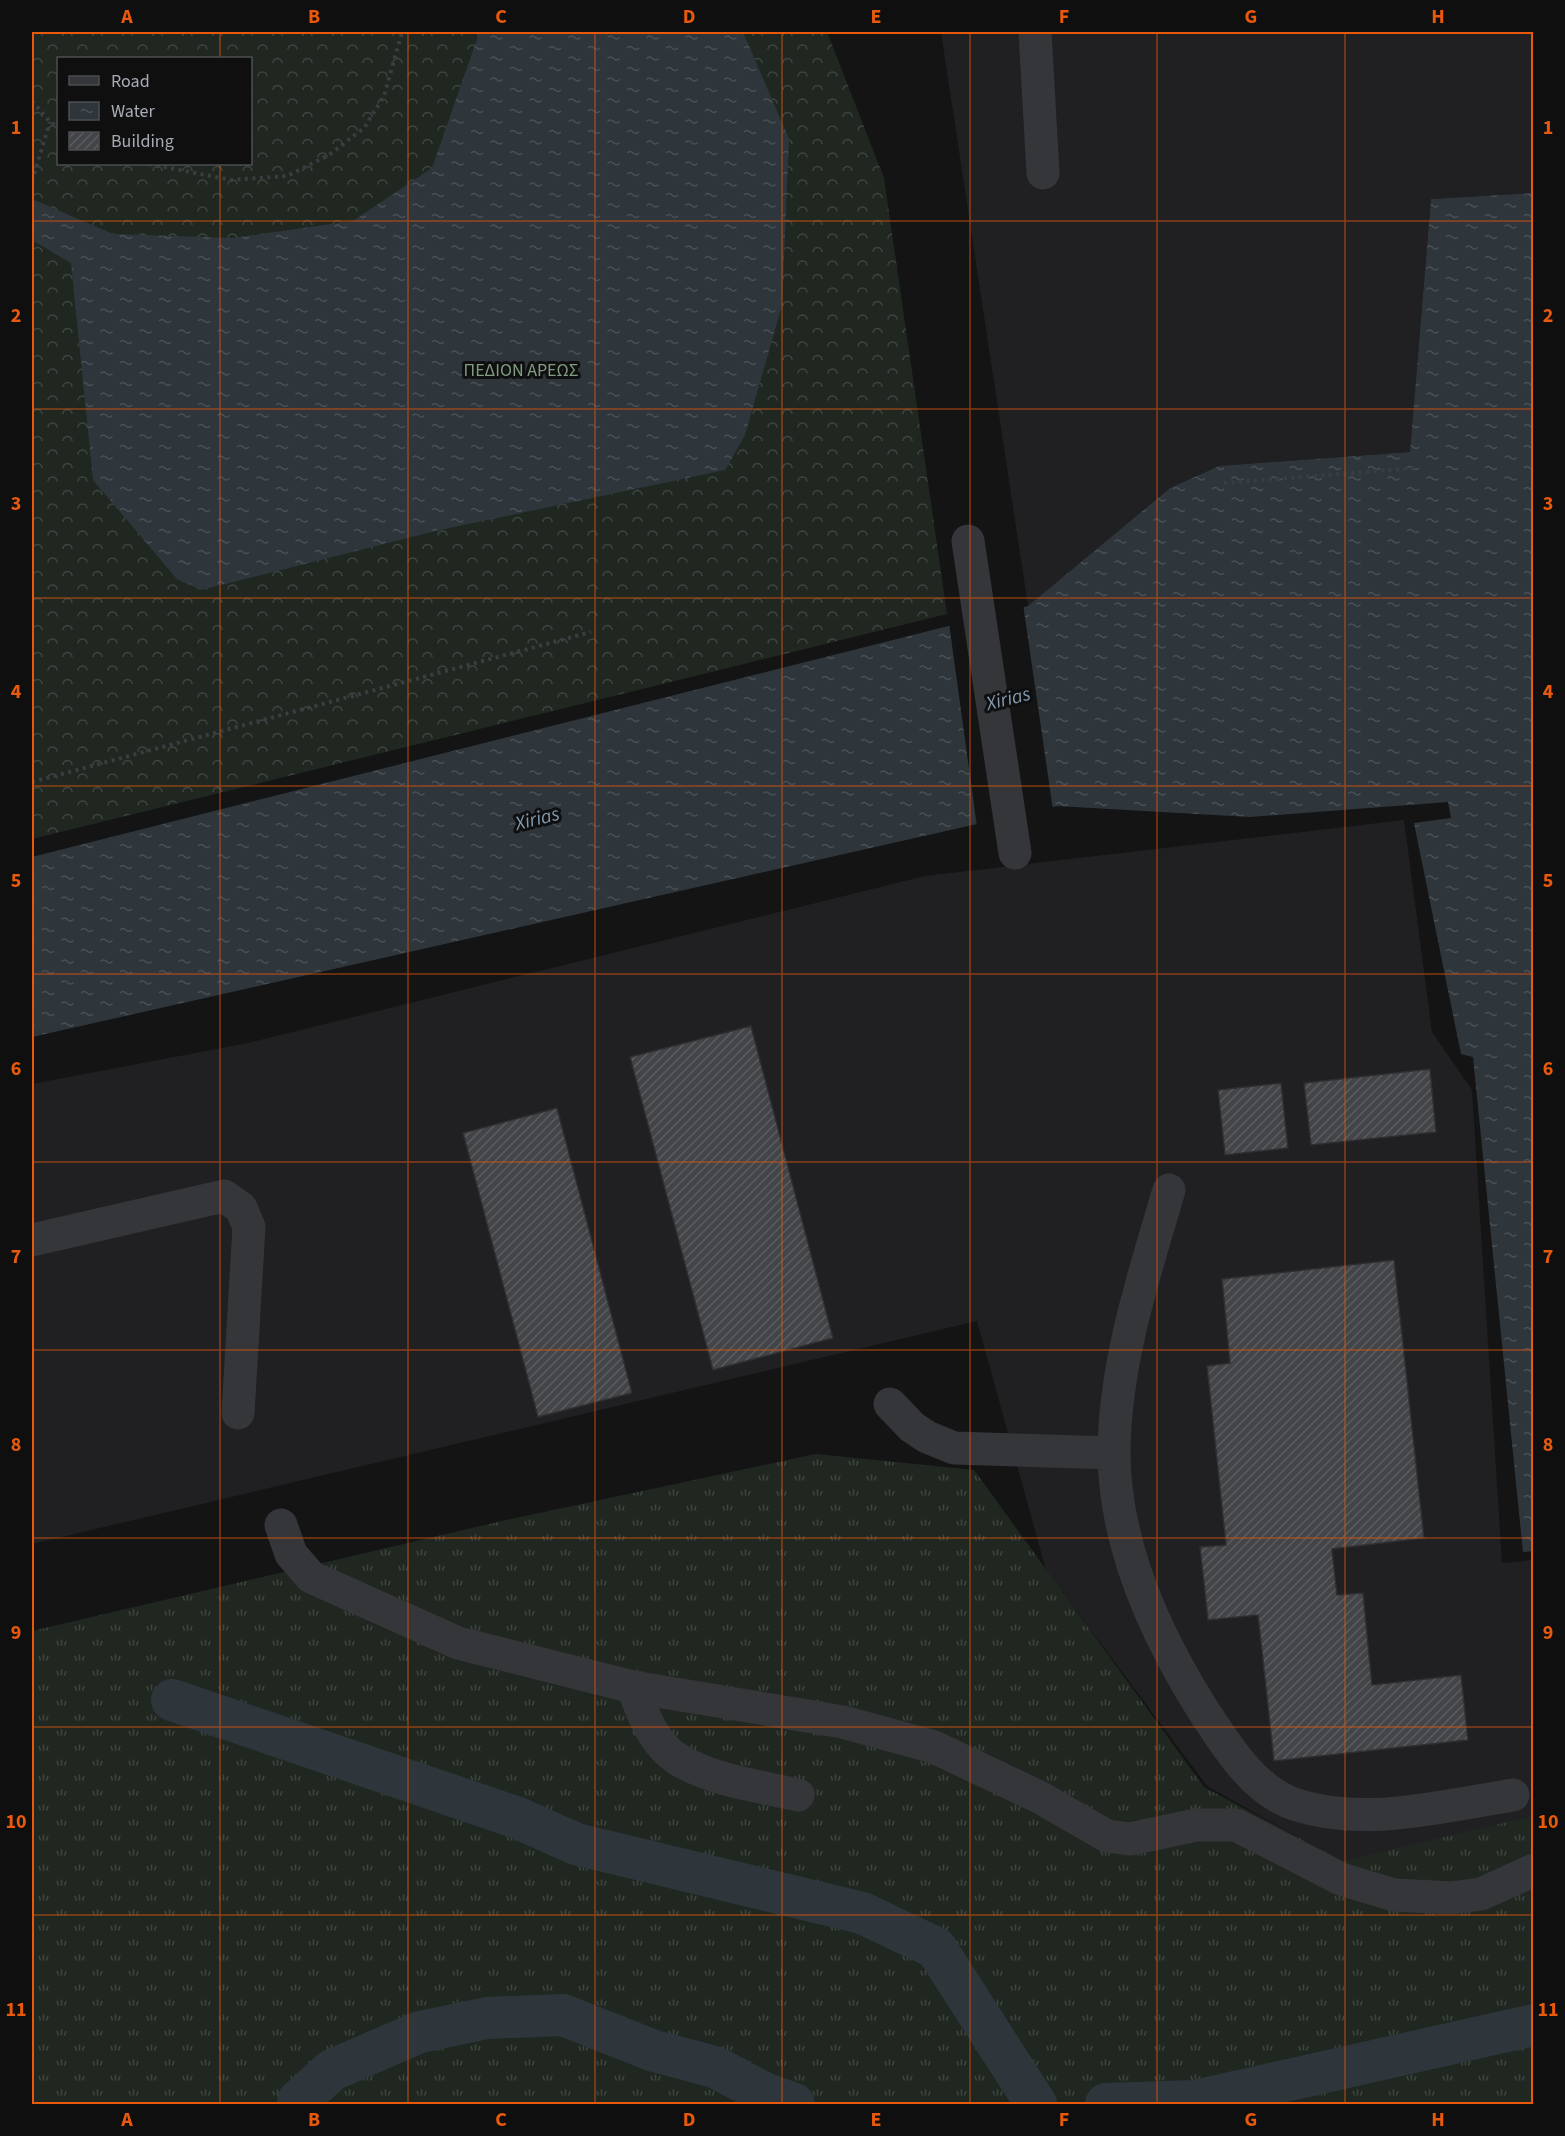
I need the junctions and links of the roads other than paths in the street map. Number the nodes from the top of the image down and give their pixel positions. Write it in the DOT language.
graph roads {
  1 [pos="1035,32"];
  2 [pos="1043,173"];
  3 [pos="968,541"];
  4 [pos="1015,852"];
  5 [pos="1169,1190"];
  6 [pos="32,1240"];
  7 [pos="890,1404"];
  8 [pos="238,1413"];
  9 [pos="1114,1453"];
  10 [pos="281,1525"];
  11 [pos="633,1688"];
  12 [pos="798,1795"];
  13 [pos="1513,1795"];
  14 [pos="1533,1870"];
  1 -- 2 [label="street"];
  3 -- 4 [label="street"];
  5 -- 9 [label="street"];
  6 -- 8 [label="street"];
  7 -- 9 [label="street"];
  9 -- 13 [label="street"];
  10 -- 11 [label="street"];
  11 -- 12 [label="street"];
  11 -- 14 [label="street"];
}
